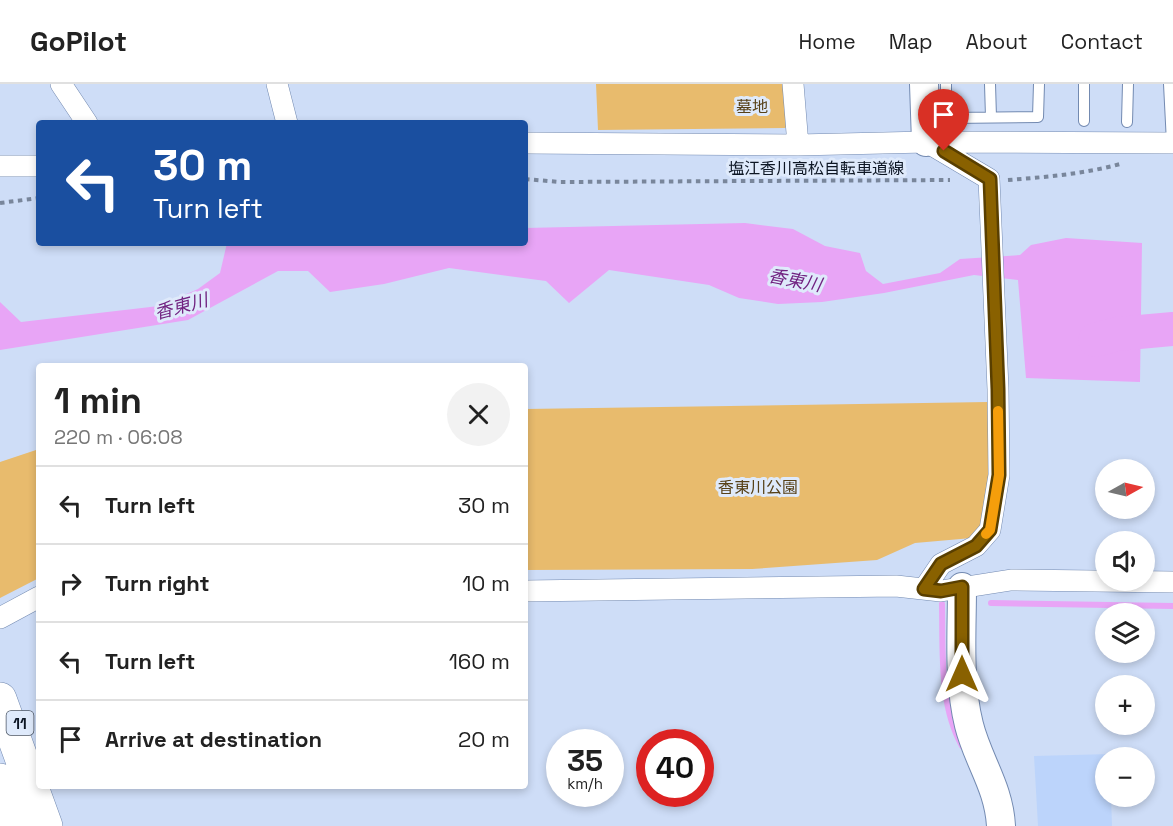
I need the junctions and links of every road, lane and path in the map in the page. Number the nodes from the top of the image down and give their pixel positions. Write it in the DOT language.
graph roads {
  1 [pos="61,84"];
  2 [pos="277,84"];
  3 [pos="793,84"];
  4 [pos="924,84"];
  5 [pos="946,84"];
  6 [pos="990,84"];
  7 [pos="1039,84"];
  8 [pos="1084,84"];
  9 [pos="1128,84"];
  10 [pos="1169,84"];
  11 [pos="991,117"];
  12 [pos="85,120"];
  13 [pos="286,120"];
  14 [pos="1084,121"];
  15 [pos="1127,122"];
  16 [pos="926,142"];
  17 [pos="528,143"];
  18 [pos="1172,143"];
  19 [pos="798,145"];
  20 [pos="1123,163"];
  21 [pos="0,165"];
  22 [pos="36,166"];
  23 [pos="528,179"];
  24 [pos="990,179"];
  25 [pos="36,198"];
  26 [pos="0,203"];
  27 [pos="1173,582"];
  28 [pos="962,587"];
  29 [pos="924,589"];
  30 [pos="528,591"];
  31 [pos="36,599"];
  32 [pos="0,618"];
  33 [pos="0,671"];
  34 [pos="0,699"];
  35 [pos="36,767"];
  36 [pos="0,780"];
  37 [pos="44,789"];
  38 [pos="0,806"];
  39 [pos="6,826"];
  40 [pos="17,826"];
  41 [pos="46,826"];
  42 [pos="58,826"];
  43 [pos="1001,826"];
  1 -- 12 [label="street"];
  2 -- 13 [label="street"];
  3 -- 19 [label="street"];
  4 -- 16 [label="street"];
  5 -- 11 [label="lane"];
  6 -- 11 [label="lane"];
  7 -- 11 [label="lane"];
  8 -- 14 [label="lane"];
  9 -- 15 [label="lane"];
  10 -- 18 [label="lane"];
  16 -- 18 [label="street"];
  16 -- 19 [label="street"];
  16 -- 24 [label="street"];
  17 -- 19 [label="street"];
  20 -- 24 [label="path, 塩江香川高松自転車道線"];
  21 -- 22 [label="street"];
  23 -- 24 [label="path, 塩江香川高松自転車道線"];
  24 -- 29 [label="street"];
  25 -- 26 [label="path"];
  27 -- 28 [label="street"];
  28 -- 29 [label="street"];
  28 -- 43 [label="street"];
  29 -- 30 [label="street"];
  31 -- 32 [label="street"];
  33 -- 35 [label="highway, 11"];
  34 -- 41 [label="highway"];
  36 -- 40 [label="highway"];
  37 -- 42 [label="highway"];
  38 -- 39 [label="highway"];
}
